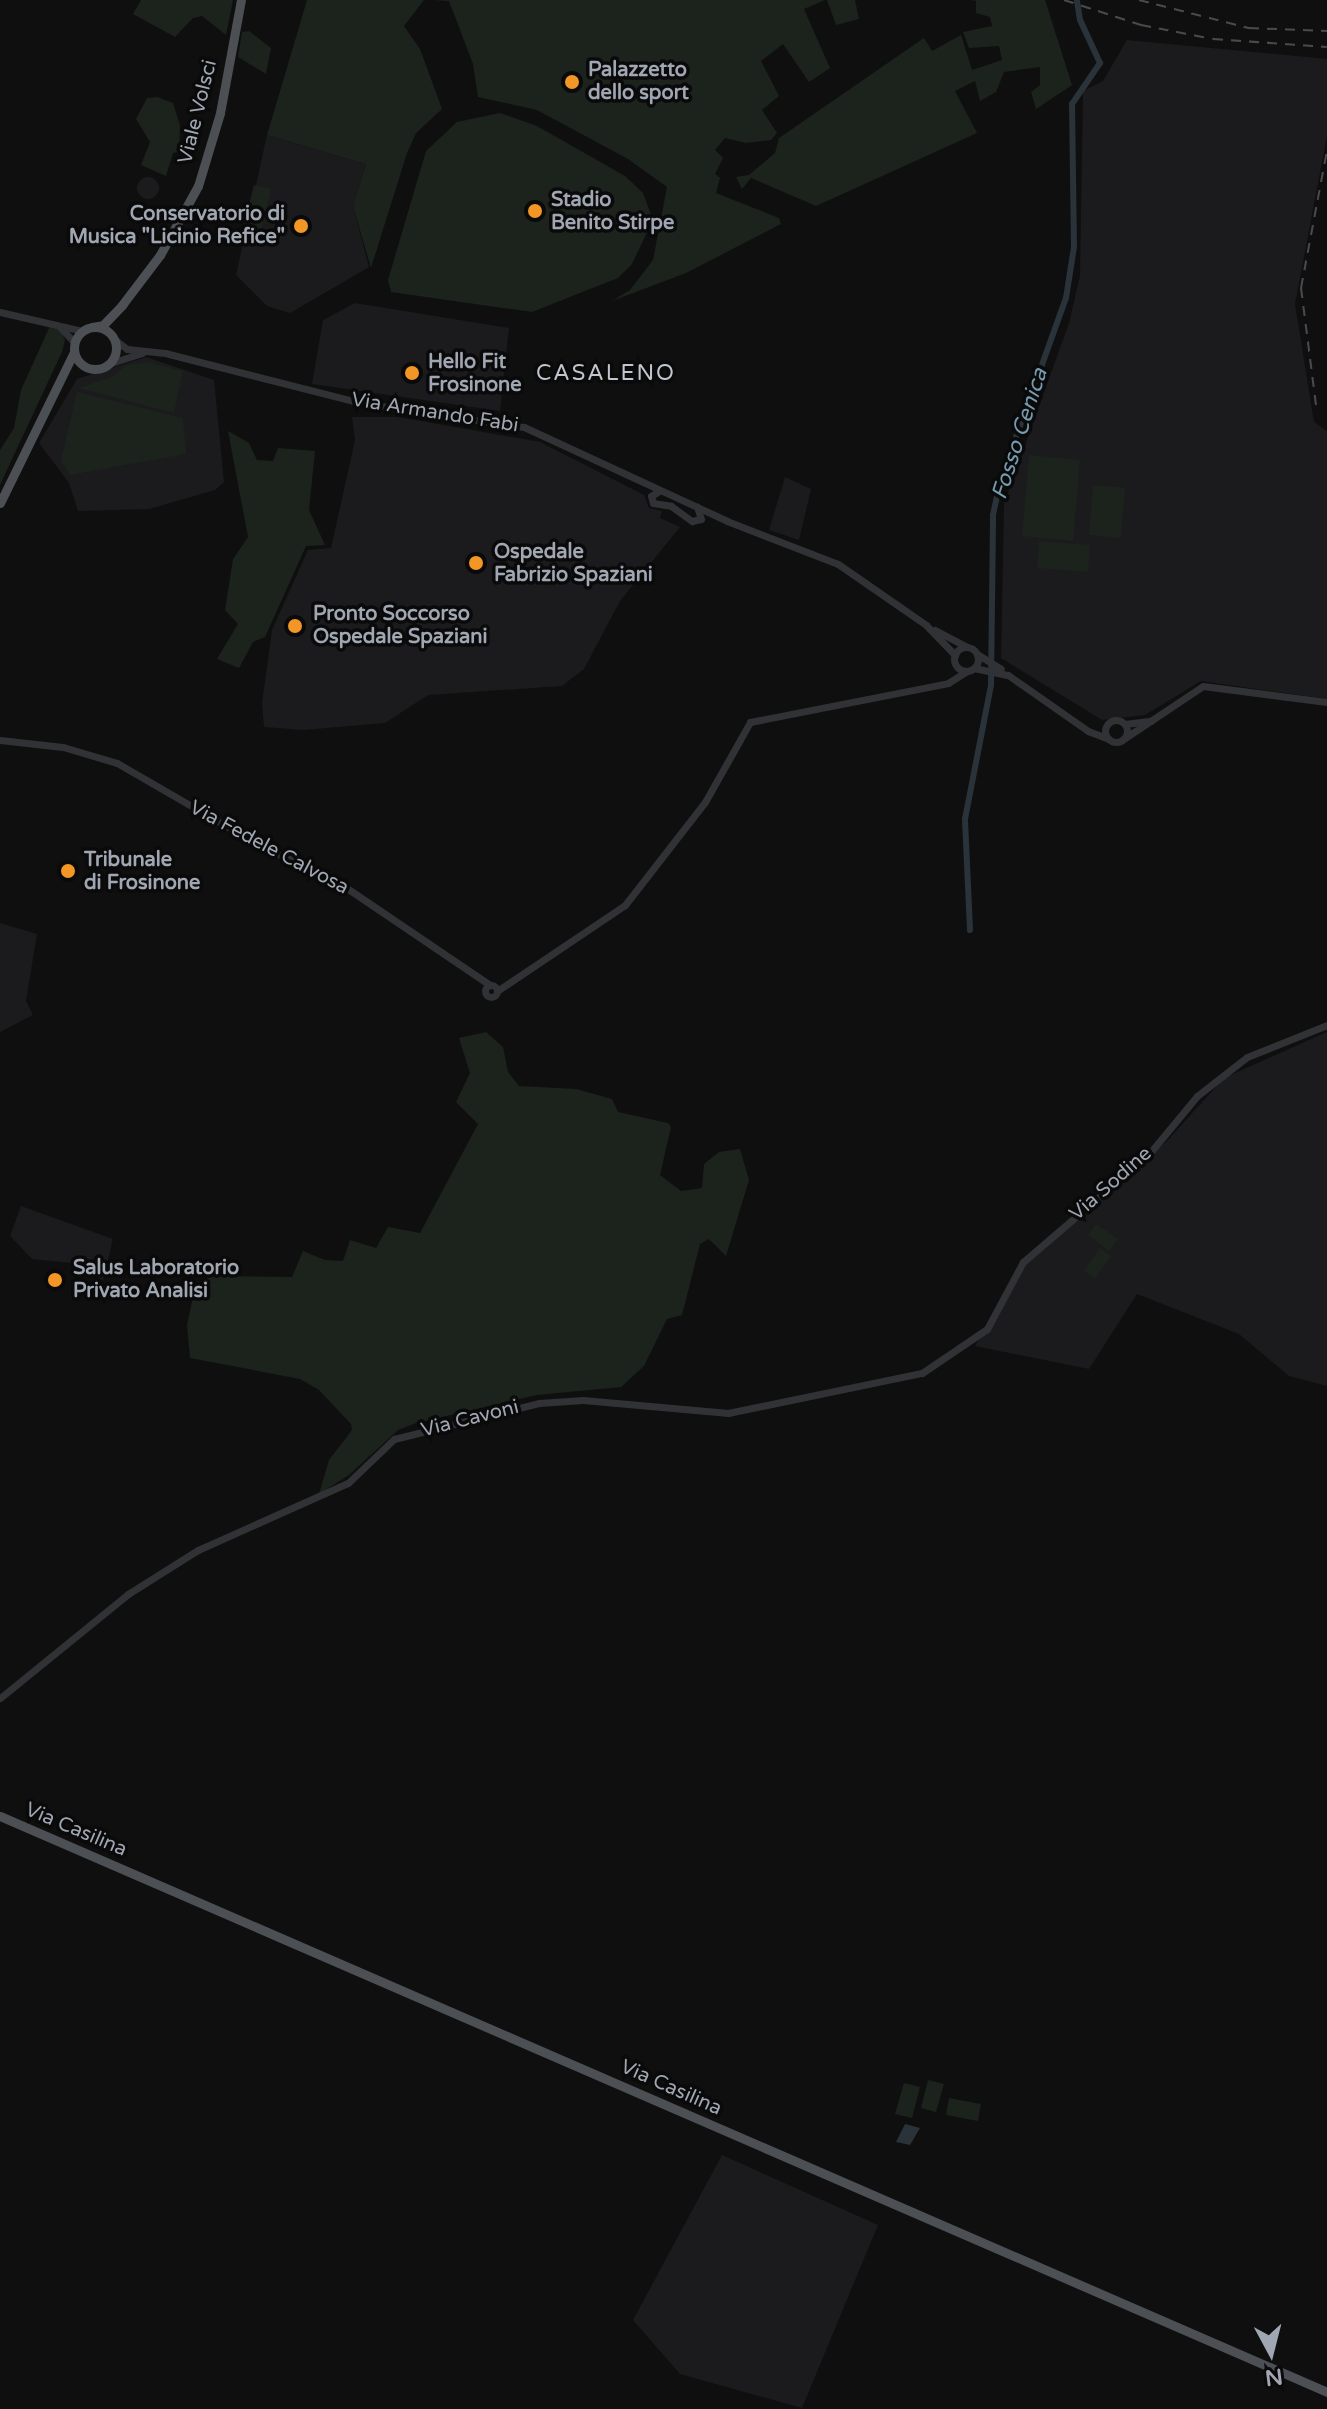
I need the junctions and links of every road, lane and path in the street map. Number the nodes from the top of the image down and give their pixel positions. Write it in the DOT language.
graph roads {
  1 [pos="241,0"];
  2 [pos="122,305"];
  3 [pos="0,312"];
  4 [pos="58,325"];
  5 [pos="87,329"];
  6 [pos="112,336"];
  7 [pos="74,347"];
  8 [pos="148,352"];
  9 [pos="108,364"];
  10 [pos="86,367"];
  11 [pos="65,377"];
  12 [pos="616,471"];
  13 [pos="659,491"];
  14 [pos="651,496"];
  15 [pos="0,503"];
  16 [pos="697,507"];
  17 [pos="701,519"];
  18 [pos="727,521"];
  19 [pos="926,625"];
  20 [pos="968,647"];
  21 [pos="977,654"];
  22 [pos="955,659"];
  23 [pos="986,662"];
  24 [pos="971,669"];
  25 [pos="942,684"];
  26 [pos="1327,702"];
  27 [pos="1153,720"];
  28 [pos="1076,722"];
  29 [pos="1125,724"];
  30 [pos="1106,726"];
  31 [pos="1106,739"];
  32 [pos="0,740"];
  33 [pos="1122,740"];
  34 [pos="1327,1025"];
  35 [pos="963,1349"];
  36 [pos="0,1698"];
  37 [pos="0,1816"];
  38 [pos="1327,2392"];
  1 -- 2 [label="main road, Viale Volsci"];
  2 -- 5 [label="main road, Viale Volsci"];
  2 -- 6 [label="main road, Viale Volsci"];
  3 -- 4 [label="street"];
  4 -- 5 [label="street"];
  4 -- 7 [label="street"];
  5 -- 6 [label="main road"];
  5 -- 7 [label="main road, Viale Volsci"];
  6 -- 8 [label="street, Via Armando Fabi"];
  6 -- 9 [label="main road, Viale Volsci"];
  7 -- 10 [label="main road"];
  7 -- 11 [label="main road, Viale Volsci"];
  8 -- 9 [label="street"];
  8 -- 12 [label="street, Via Armando Fabi"];
  9 -- 10 [label="main road"];
  10 -- 11 [label="main road"];
  11 -- 15 [label="main road"];
  12 -- 13 [label="street, Via Armando Fabi"];
  12 -- 14 [label="street, Via Armando Fabi"];
  13 -- 14 [label="street"];
  13 -- 16 [label="street, Via Armando Fabi"];
  14 -- 17 [label="street, Via Armando Fabi"];
  16 -- 17 [label="street"];
  16 -- 18 [label="street, Via Armando Fabi"];
  17 -- 18 [label="street, Via Armando Fabi"];
  18 -- 19 [label="street, Via Armando Fabi"];
  19 -- 20 [label="street, Via Armando Fabi"];
  19 -- 22 [label="street, Via Armando Fabi"];
  20 -- 21 [label="street, Via Armando Fabi"];
  20 -- 22 [label="street"];
  21 -- 23 [label="street"];
  21 -- 24 [label="street"];
  22 -- 24 [label="street, Via Armando Fabi"];
  22 -- 25 [label="street"];
  23 -- 24 [label="street"];
  23 -- 28 [label="street"];
  24 -- 25 [label="street"];
  25 -- 32 [label="street, Via Fedele Calvosa"];
  26 -- 27 [label="street"];
  27 -- 29 [label="street"];
  27 -- 33 [label="street"];
  28 -- 30 [label="street"];
  28 -- 31 [label="street"];
  29 -- 30 [label="street"];
  29 -- 33 [label="street"];
  30 -- 31 [label="street"];
  31 -- 33 [label="street"];
  34 -- 35 [label="street, Via Sodine"];
  35 -- 36 [label="street, Via Cavoni"];
  37 -- 38 [label="main road, Via Casilina"];
}
